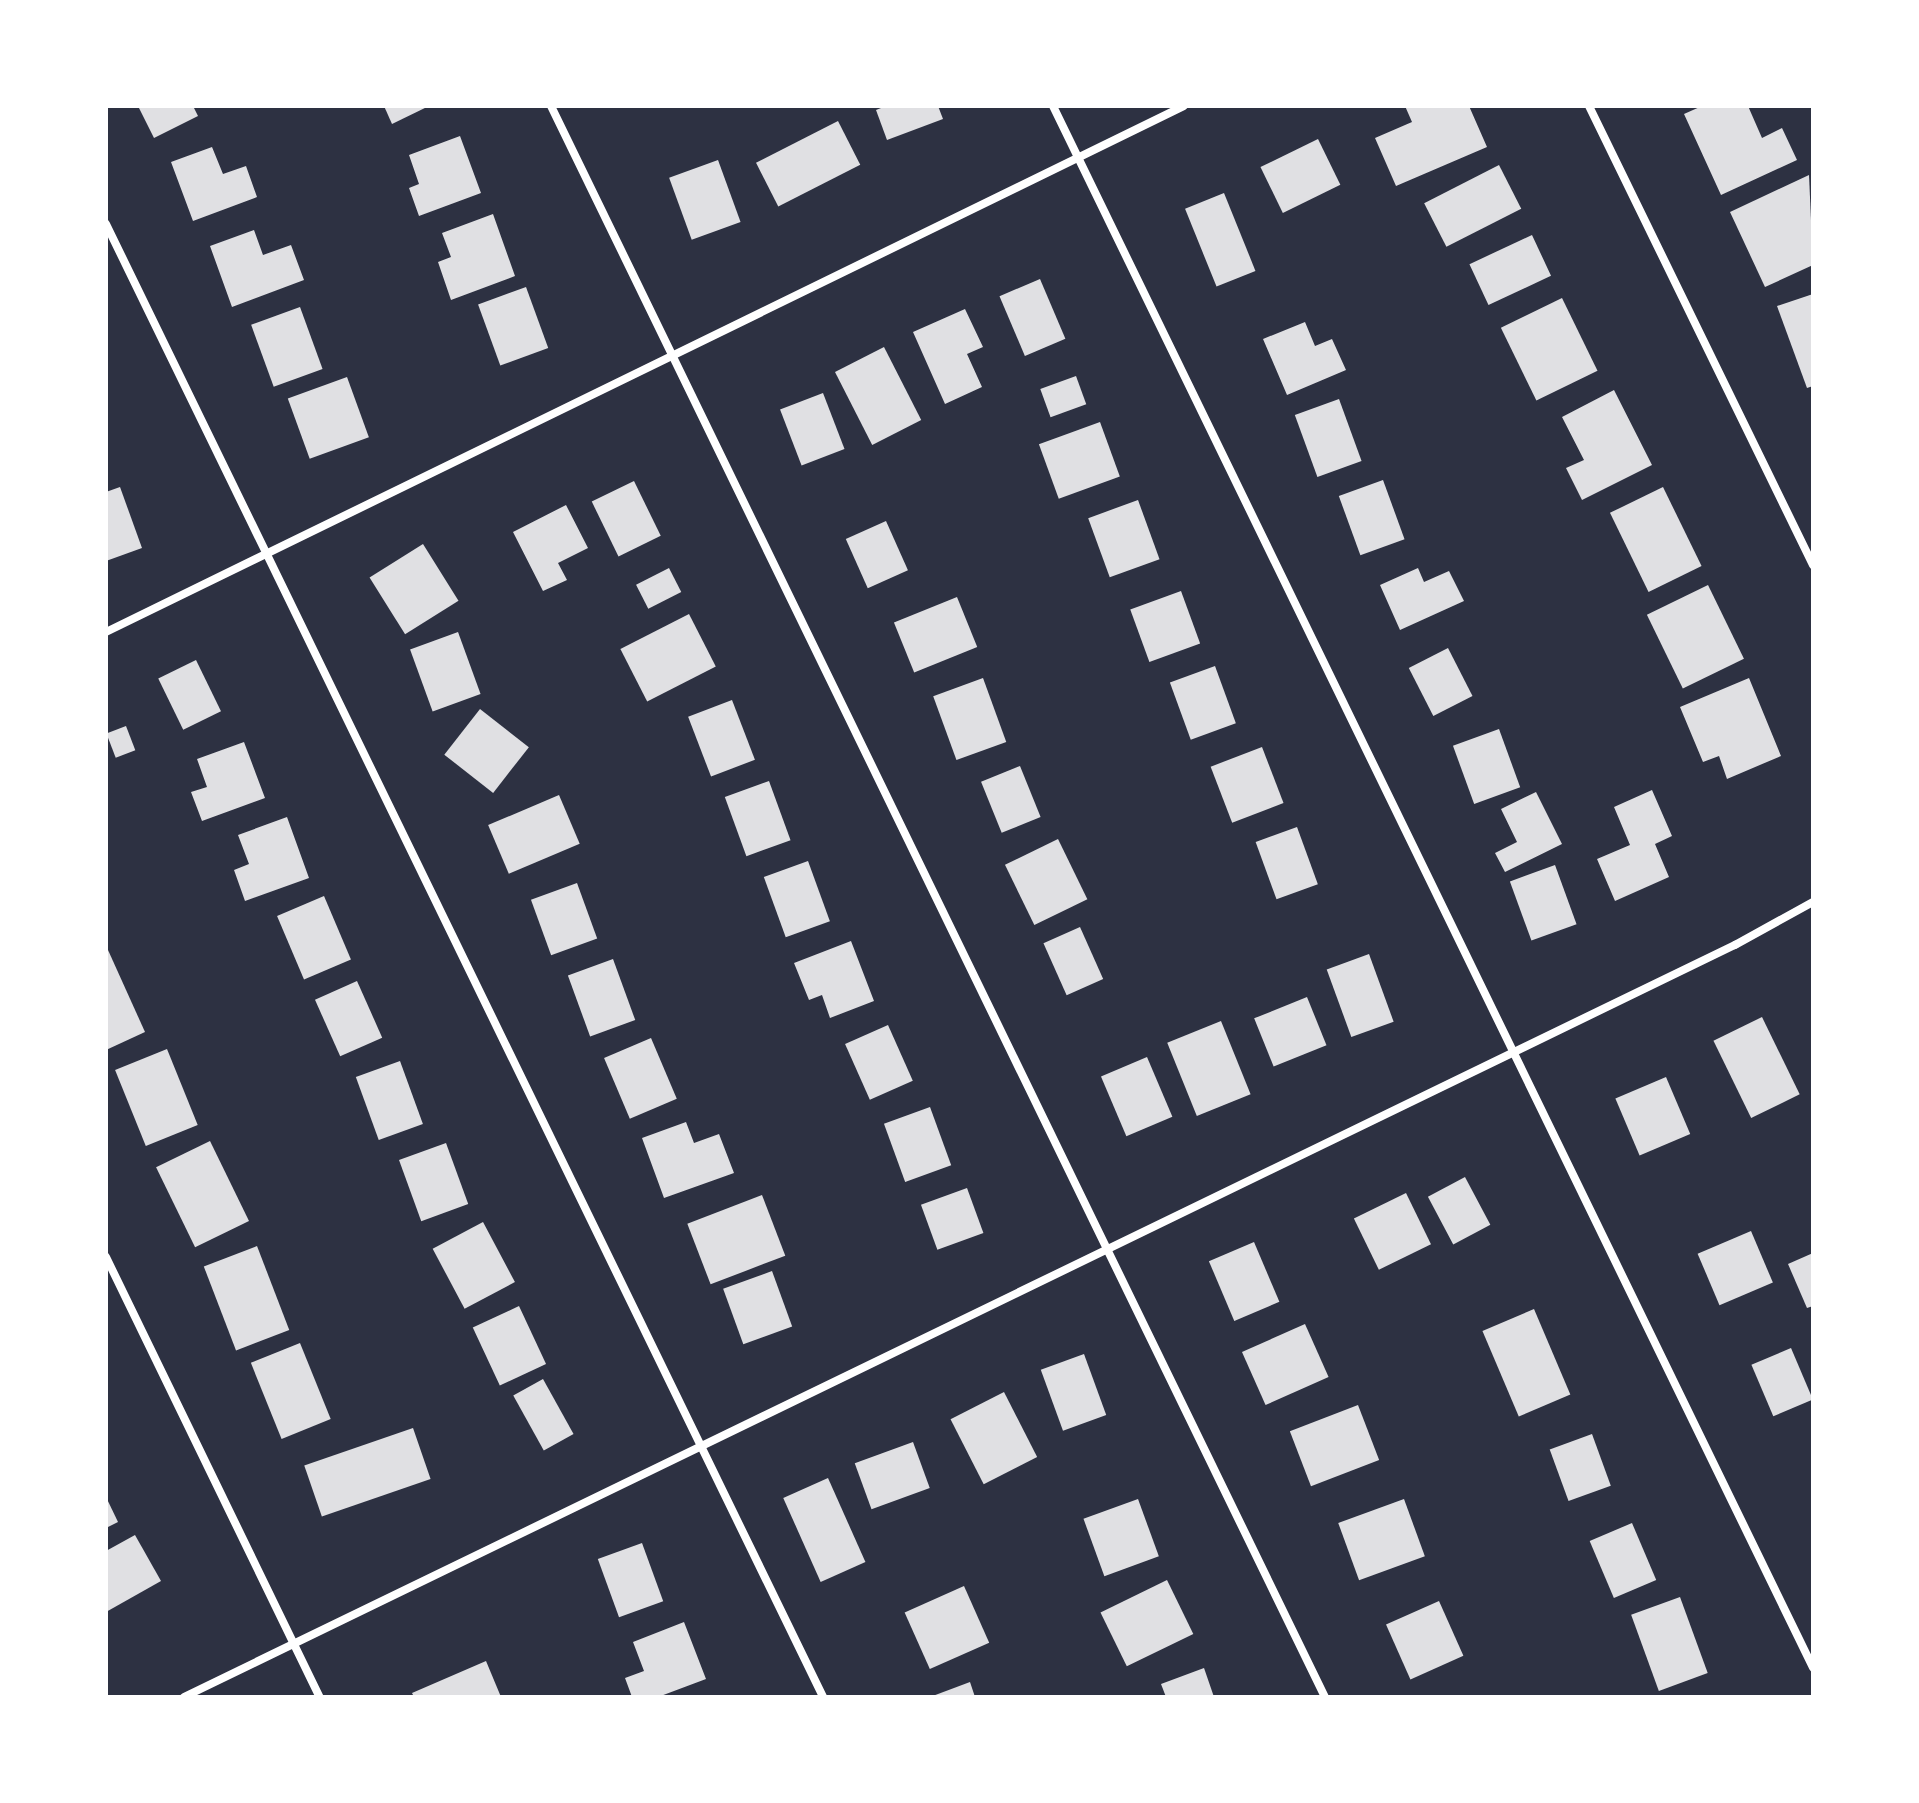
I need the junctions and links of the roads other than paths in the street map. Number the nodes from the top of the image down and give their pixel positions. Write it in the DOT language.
graph roads {
  1 [pos="551,106"];
  2 [pos="1053,106"];
  3 [pos="1184,106"];
  4 [pos="1589,106"];
  5 [pos="1079,158"];
  6 [pos="106,224"];
  7 [pos="673,356"];
  8 [pos="267,554"];
  9 [pos="1813,565"];
  10 [pos="106,632"];
  11 [pos="1813,902"];
  12 [pos="1513,1052"];
  13 [pos="1108,1249"];
  14 [pos="106,1257"];
  15 [pos="701,1446"];
  16 [pos="295,1643"];
  17 [pos="1813,1668"];
  18 [pos="184,1697"];
  19 [pos="320,1697"];
  20 [pos="823,1697"];
  21 [pos="1325,1697"];
  1 -- 7 [label="street"];
  2 -- 5 [label="street"];
  3 -- 5 [label="street"];
  4 -- 9 [label="street"];
  5 -- 7 [label="street"];
  5 -- 12 [label="street"];
  6 -- 8 [label="street"];
  7 -- 8 [label="street"];
  7 -- 13 [label="street"];
  8 -- 10 [label="street"];
  8 -- 15 [label="street"];
  11 -- 12 [label="street"];
  12 -- 13 [label="street"];
  12 -- 17 [label="street"];
  13 -- 15 [label="street"];
  13 -- 21 [label="street"];
  14 -- 16 [label="street"];
  15 -- 16 [label="street"];
  15 -- 20 [label="street"];
  16 -- 18 [label="street"];
  16 -- 19 [label="street"];
}
